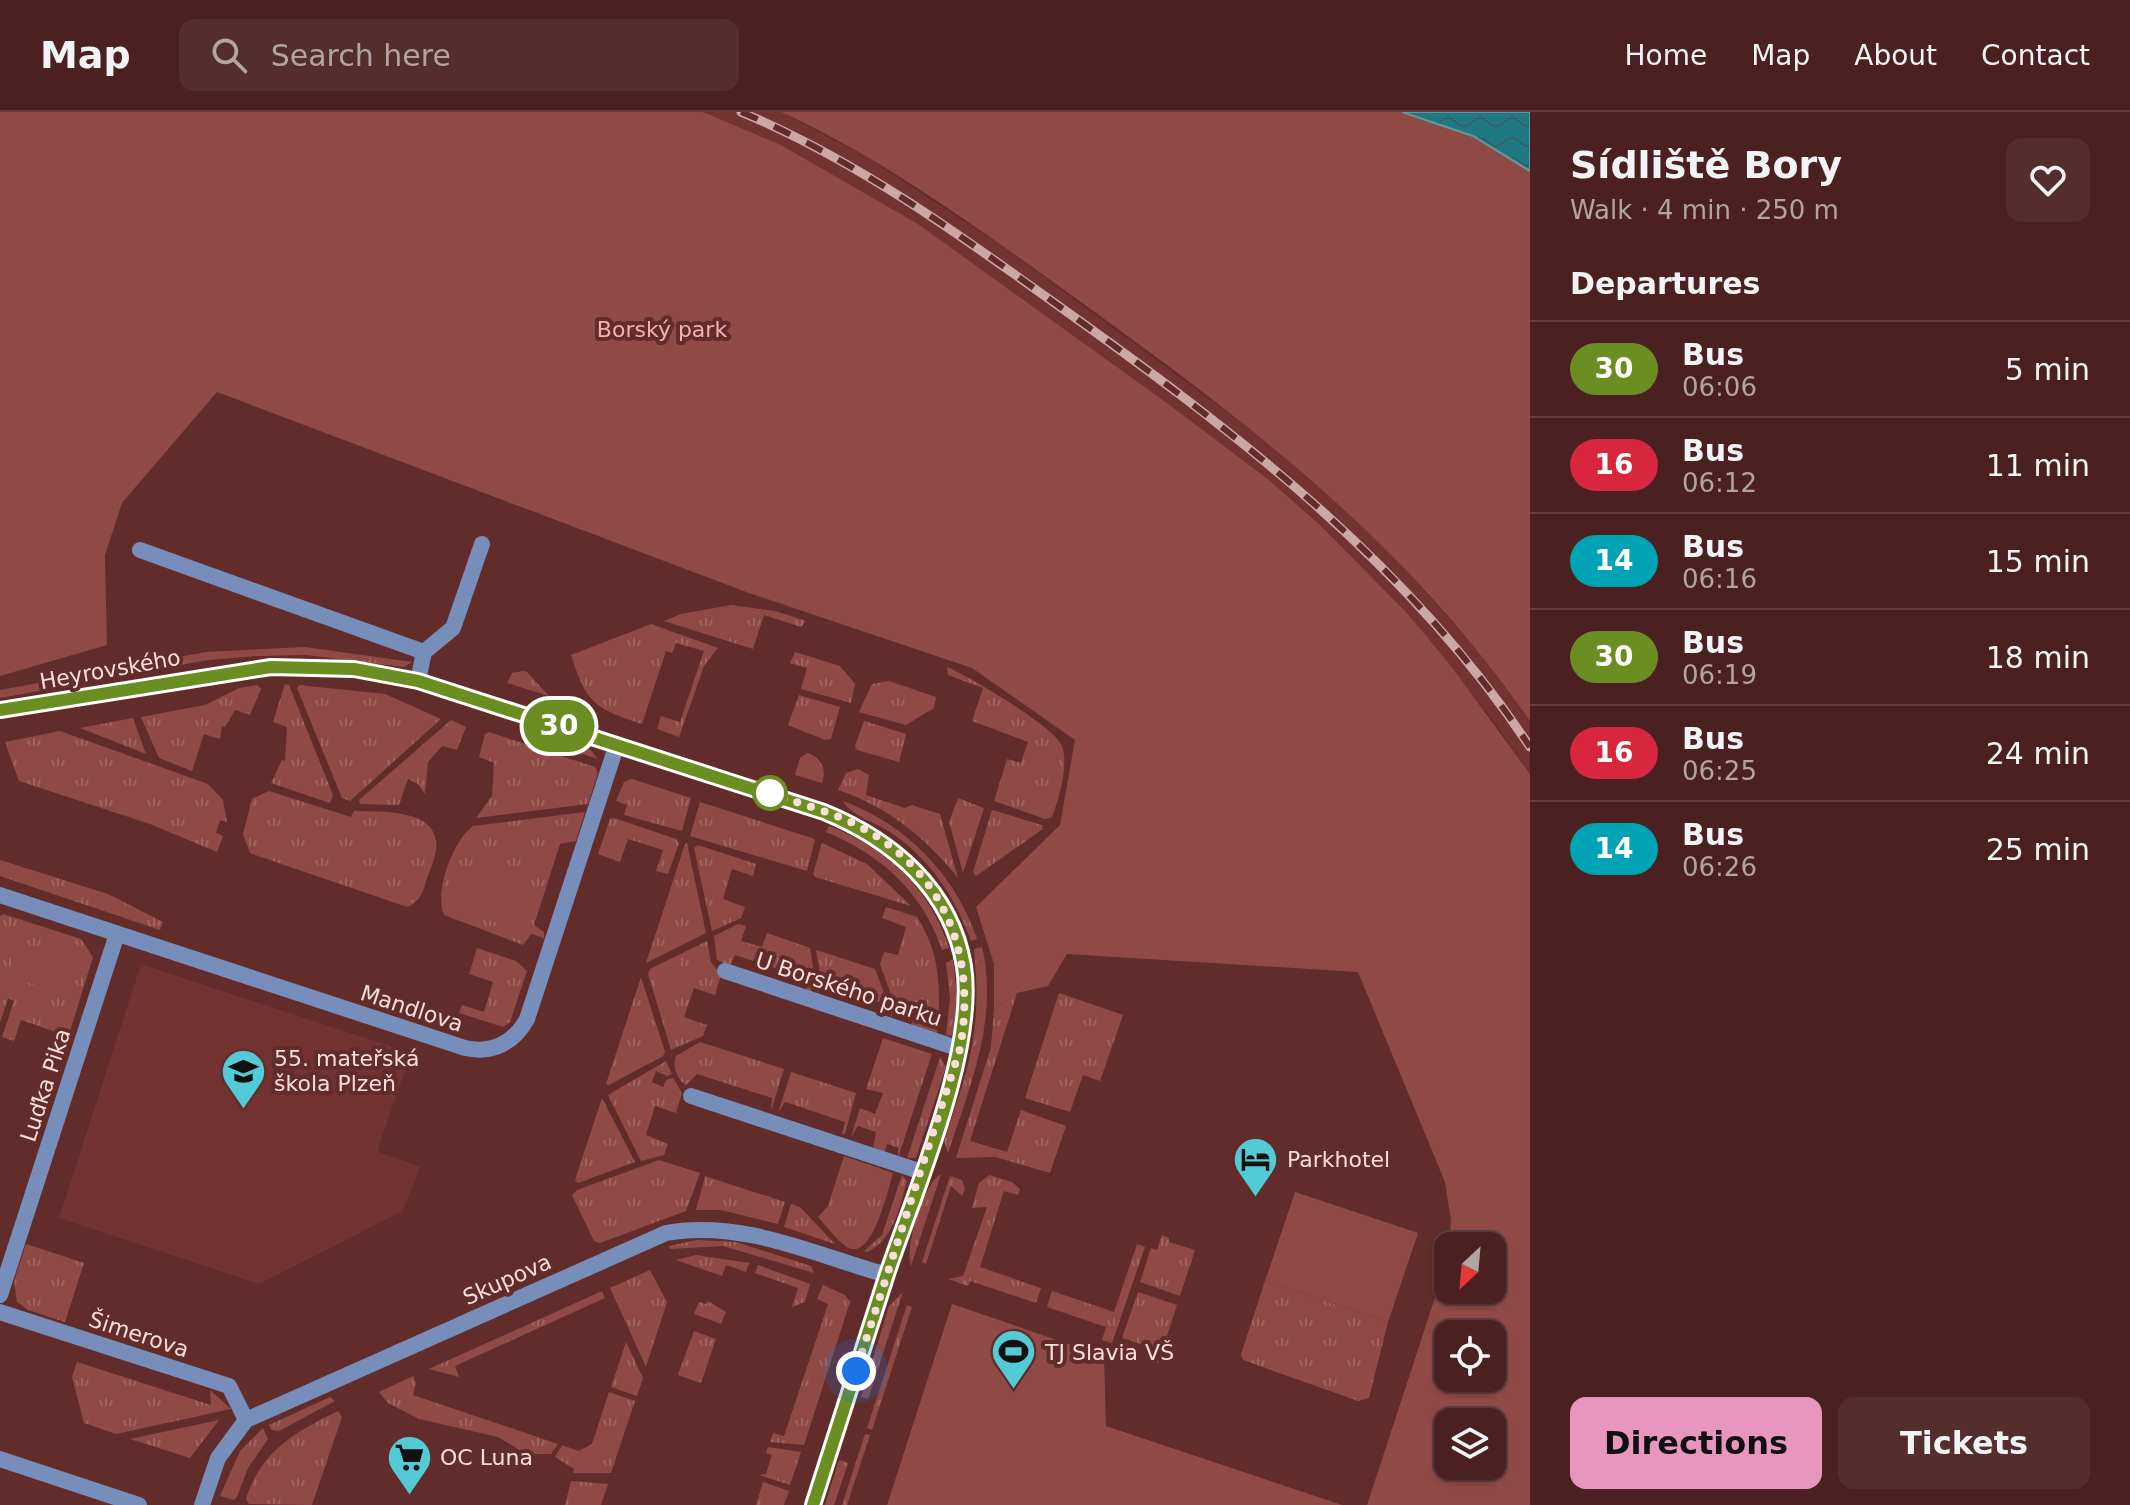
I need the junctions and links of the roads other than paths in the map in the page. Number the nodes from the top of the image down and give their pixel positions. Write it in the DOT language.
graph roads {
  1 [pos="482,544"];
  2 [pos="140,550"];
  3 [pos="424,652"];
  4 [pos="418,681"];
  5 [pos="0,710"];
  6 [pos="617,744"];
  7 [pos="824,812"];
  8 [pos="0,895"];
  9 [pos="117,934"];
  10 [pos="725,971"];
  11 [pos="960,1049"];
  12 [pos="691,1096"];
  13 [pos="922,1172"];
  14 [pos="887,1275"];
  15 [pos="0,1295"];
  16 [pos="0,1312"];
  17 [pos="246,1420"];
  18 [pos="0,1459"];
  19 [pos="139,1505"];
  20 [pos="202,1505"];
  21 [pos="813,1505"];
  1 -- 3 [label="street"];
  2 -- 3 [label="street"];
  3 -- 4 [label="street"];
  4 -- 5 [label="street, Heyrovského"];
  4 -- 6 [label="street, Heyrovského"];
  6 -- 7 [label="street, Heyrovského"];
  6 -- 9 [label="street, Mandlova"];
  7 -- 11 [label="street, U Borského parku"];
  8 -- 9 [label="street, Mandlova"];
  9 -- 15 [label="street, Luďka Pika"];
  10 -- 11 [label="street, U Borského parku"];
  11 -- 13 [label="street, U Borského parku"];
  12 -- 13 [label="street"];
  13 -- 14 [label="street, U Borského parku"];
  14 -- 17 [label="street, Skupova"];
  14 -- 21 [label="street, U Borského parku"];
  16 -- 17 [label="street, Šimerova"];
  17 -- 20 [label="street, Skupova"];
  18 -- 19 [label="street"];
}
